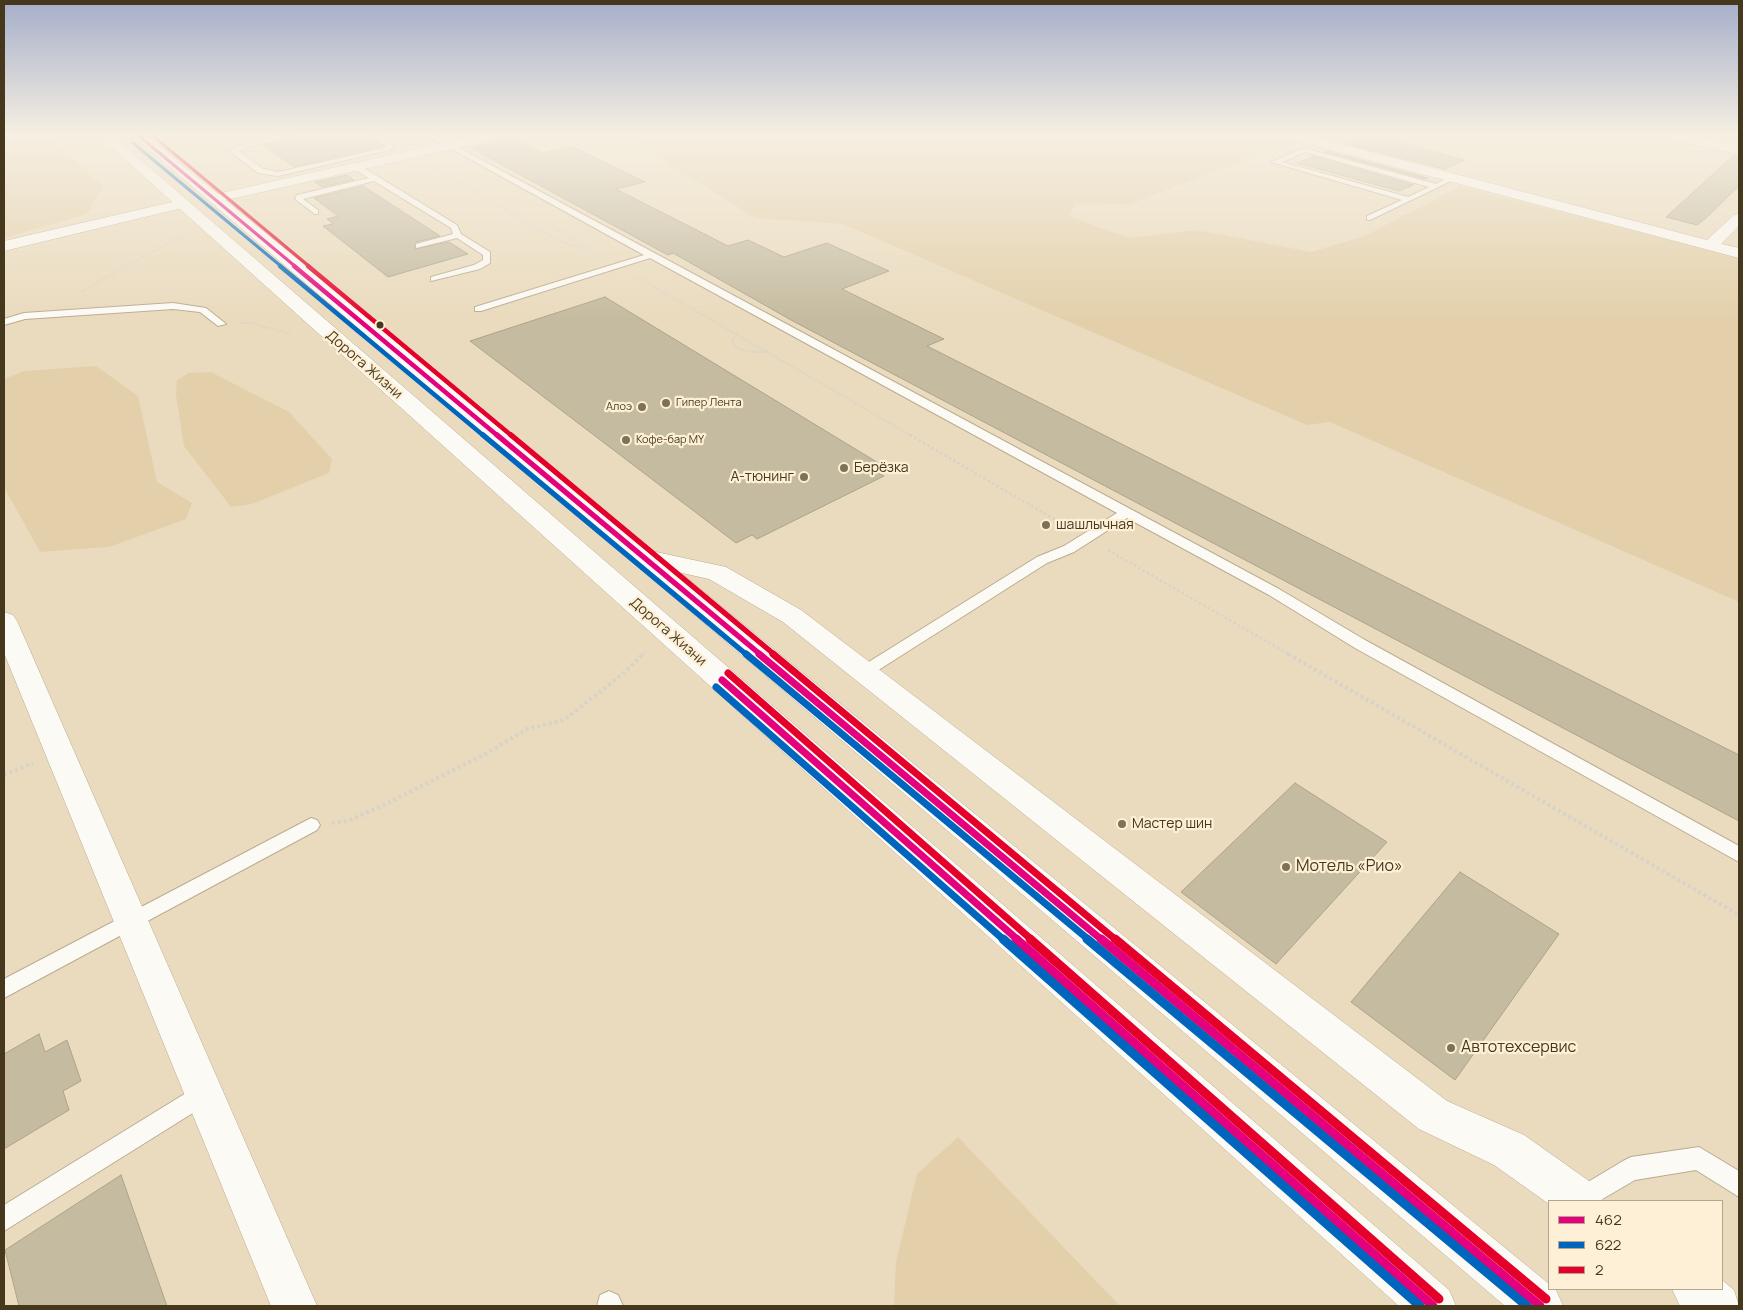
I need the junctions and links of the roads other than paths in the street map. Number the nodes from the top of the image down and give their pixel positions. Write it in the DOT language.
graph roads {
  1 [pos="173,197"];
  2 [pos="220,197"];
  3 [pos="300,197"];
  4 [pos="405,197"];
  5 [pos="546,197"];
  6 [pos="1401,197"];
  7 [pos="1412,197"];
  8 [pos="1527,197"];
  9 [pos="213,199"];
  10 [pos="1408,199"];
  11 [pos="181,204"];
  12 [pos="315,212"];
  13 [pos="1370,218"];
  14 [pos="1739,218"];
  15 [pos="458,235"];
  16 [pos="1711,245"];
  17 [pos="4,246"];
  18 [pos="419,246"];
  19 [pos="1739,253"];
  20 [pos="652,255"];
  21 [pos="434,279"];
  22 [pos="478,309"];
  23 [pos="4,322"];
  24 [pos="221,324"];
  25 [pos="1127,512"];
  26 [pos="642,557"];
  27 [pos="6,635"];
  28 [pos="864,672"];
  29 [pos="312,825"];
  30 [pos="1739,855"];
  31 [pos="130,922"];
  32 [pos="4,989"];
  33 [pos="204,1093"];
  34 [pos="1739,1185"];
  35 [pos="1579,1200"];
  36 [pos="1582,1200"];
  37 [pos="4,1219"];
  38 [pos="1696,1290"];
  39 [pos="294,1306"];
  40 [pos="1433,1306"];
  41 [pos="1540,1306"];
  42 [pos="1718,1306"];
  1 -- 11 [label="main road, Дорога Жизни"];
  2 -- 9 [label="main road"];
  3 -- 12 [label="lane"];
  4 -- 15 [label="lane"];
  5 -- 20 [label="lane"];
  6 -- 10 [label="lane"];
  7 -- 10 [label="lane"];
  8 -- 16 [label="main road"];
  9 -- 26 [label="main road"];
  10 -- 13 [label="lane"];
  11 -- 17 [label="main road"];
  11 -- 40 [label="main road, Дорога Жизни"];
  14 -- 16 [label="main road"];
  15 -- 18 [label="lane"];
  15 -- 21 [label="lane"];
  16 -- 19 [label="main road"];
  20 -- 22 [label="lane"];
  20 -- 25 [label="lane"];
  23 -- 24 [label="lane"];
  25 -- 28 [label="lane"];
  25 -- 30 [label="lane"];
  26 -- 28 [label="main road"];
  26 -- 41 [label="main road"];
  27 -- 31 [label="main road"];
  28 -- 35 [label="main road"];
  29 -- 31 [label="lane"];
  31 -- 32 [label="lane"];
  31 -- 33 [label="main road"];
  33 -- 37 [label="lane"];
  33 -- 39 [label="main road"];
  34 -- 36 [label="lane"];
  38 -- 42 [label="main road"];
}
